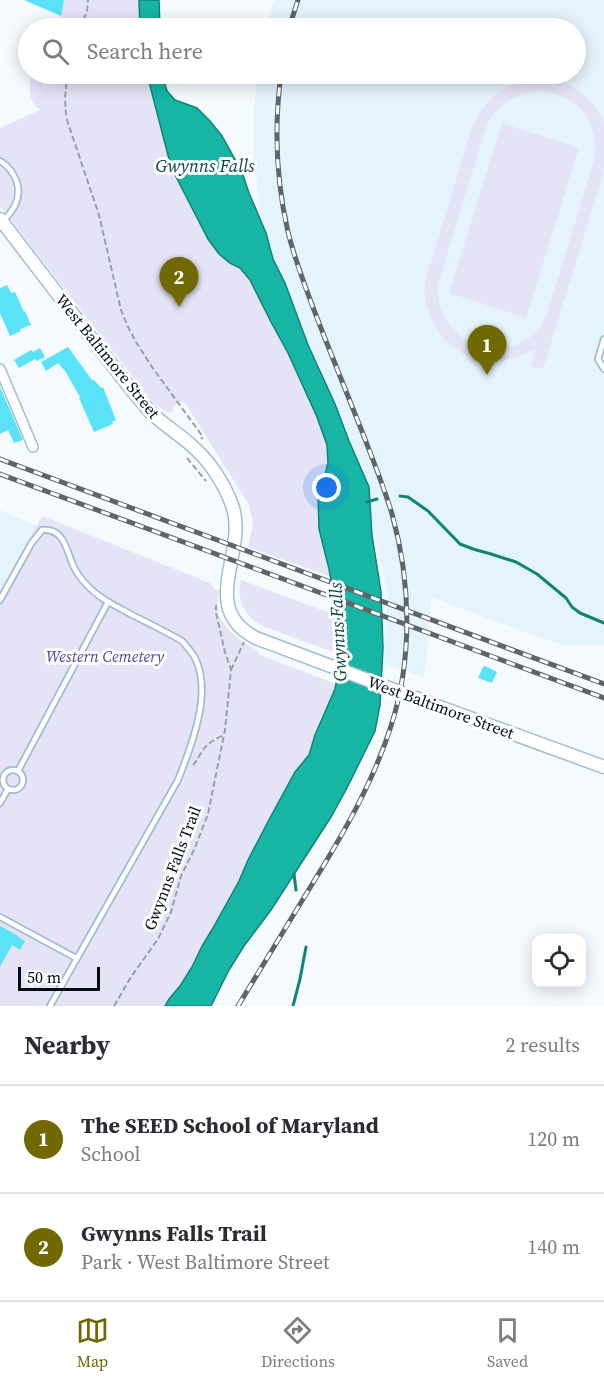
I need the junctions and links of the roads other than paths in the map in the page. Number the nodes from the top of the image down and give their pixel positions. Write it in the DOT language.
graph roads {
  1 [pos="0,161"];
  2 [pos="1,221"];
  3 [pos="604,339"];
  4 [pos="0,369"];
  5 [pos="604,369"];
  6 [pos="33,447"];
  7 [pos="0,600"];
  8 [pos="108,602"];
  9 [pos="604,767"];
  10 [pos="18,771"];
  11 [pos="2,773"];
  12 [pos="8,789"];
  13 [pos="0,803"];
  14 [pos="0,917"];
  15 [pos="76,958"];
  16 [pos="50,1006"];
  1 -- 2 [label="lane"];
  2 -- 9 [label="main road, West Baltimore Street, bridge"];
  3 -- 5 [label="lane"];
  4 -- 6 [label="street"];
  7 -- 8 [label="lane"];
  8 -- 10 [label="lane"];
  8 -- 15 [label="lane"];
  10 -- 11 [label="lane"];
  10 -- 12 [label="lane"];
  11 -- 12 [label="lane"];
  12 -- 13 [label="lane"];
  14 -- 15 [label="lane"];
  15 -- 16 [label="lane"];
}
